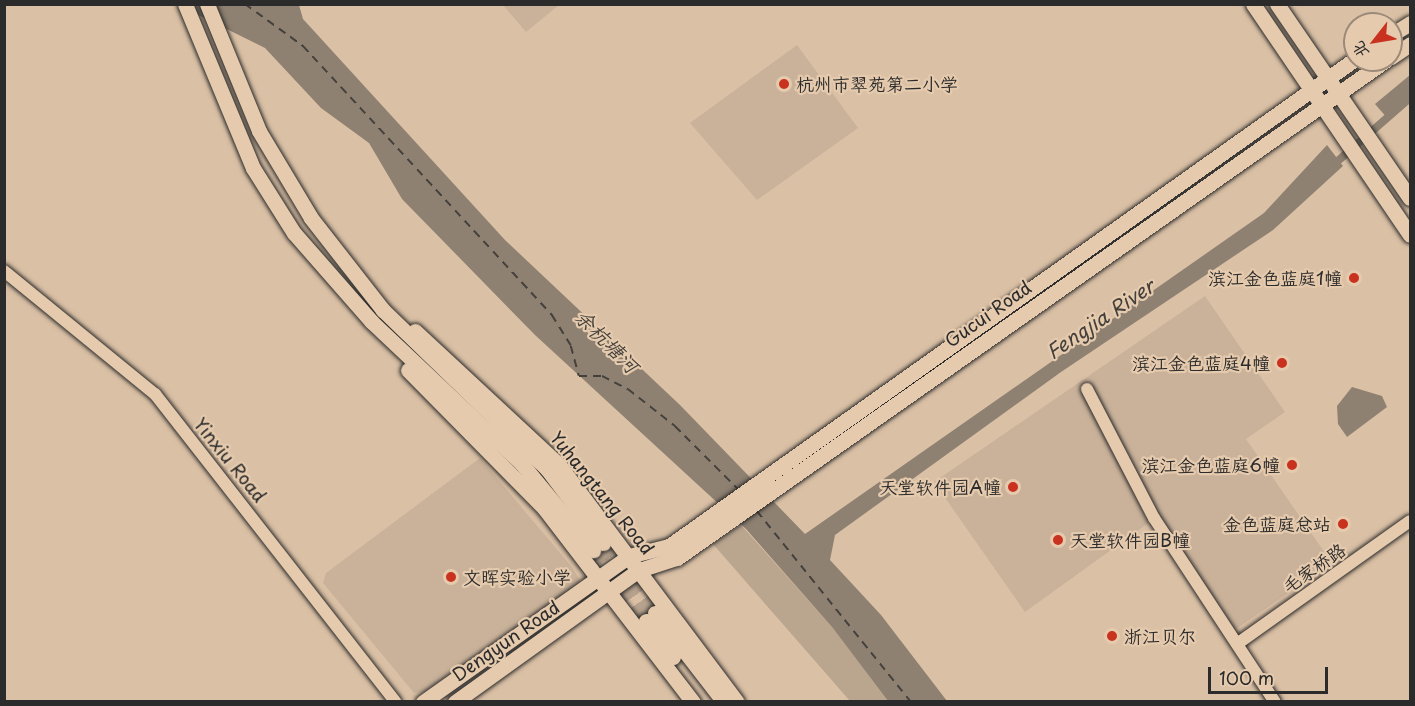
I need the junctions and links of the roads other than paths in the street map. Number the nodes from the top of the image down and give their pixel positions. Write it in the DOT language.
graph roads {
  1 [pos="185,4"];
  2 [pos="207,4"];
  3 [pos="1253,4"];
  4 [pos="1277,4"];
  5 [pos="1343,68"];
  6 [pos="1368,72"];
  7 [pos="1326,80"];
  8 [pos="1310,90"];
  9 [pos="1337,93"];
  10 [pos="1321,104"];
  11 [pos="1410,198"];
  12 [pos="1410,235"];
  13 [pos="4,271"];
  14 [pos="383,310"];
  15 [pos="372,322"];
  16 [pos="1087,389"];
  17 [pos="1410,521"];
  18 [pos="673,552"];
  19 [pos="629,556"];
  20 [pos="639,570"];
  21 [pos="598,578"];
  22 [pos="610,593"];
  23 [pos="1237,644"];
  24 [pos="396,702"];
  25 [pos="423,702"];
  26 [pos="455,702"];
  27 [pos="693,702"];
  28 [pos="705,702"];
  29 [pos="723,702"];
  30 [pos="737,702"];
  31 [pos="1275,702"];
  1 -- 15 [label="main road, Yuhangtang Road"];
  2 -- 14 [label="main road, Yuhangtang Road"];
  3 -- 8 [label="main road"];
  4 -- 7 [label="main road"];
  5 -- 7 [label="main road, Gucui Road"];
  6 -- 9 [label="main road, Gucui Road"];
  7 -- 8 [label="main road, Gucui Road"];
  7 -- 9 [label="main road"];
  8 -- 10 [label="main road"];
  8 -- 18 [label="main road, Gucui Road"];
  9 -- 10 [label="main road, Gucui Road"];
  9 -- 11 [label="main road"];
  10 -- 12 [label="main road"];
  10 -- 18 [label="main road, Gucui Road"];
  13 -- 24 [label="street, Yinxiu Road"];
  14 -- 15 [label="main road, Yuhangtang Road"];
  14 -- 19 [label="main road, Yuhangtang Road"];
  15 -- 21 [label="main road, Yuhangtang Road"];
  16 -- 23 [label="street"];
  17 -- 23 [label="street, 毛家桥路"];
  18 -- 19 [label="main road, Gucui Road"];
  18 -- 20 [label="main road, Gucui Road"];
  19 -- 20 [label="main road, Yuhangtang Road"];
  19 -- 21 [label="main road, Gucui Road"];
  20 -- 22 [label="main road, Gucui Road"];
  20 -- 30 [label="main road, Yuhangtang Road"];
  21 -- 22 [label="main road, Yuhangtang Road"];
  21 -- 25 [label="main road, Dengyun Road"];
  22 -- 26 [label="main road, Dengyun Road"];
  22 -- 27 [label="main road, Yuhangtang Road"];
  23 -- 31 [label="street"];
  28 -- 29 [label="main road"];
}
